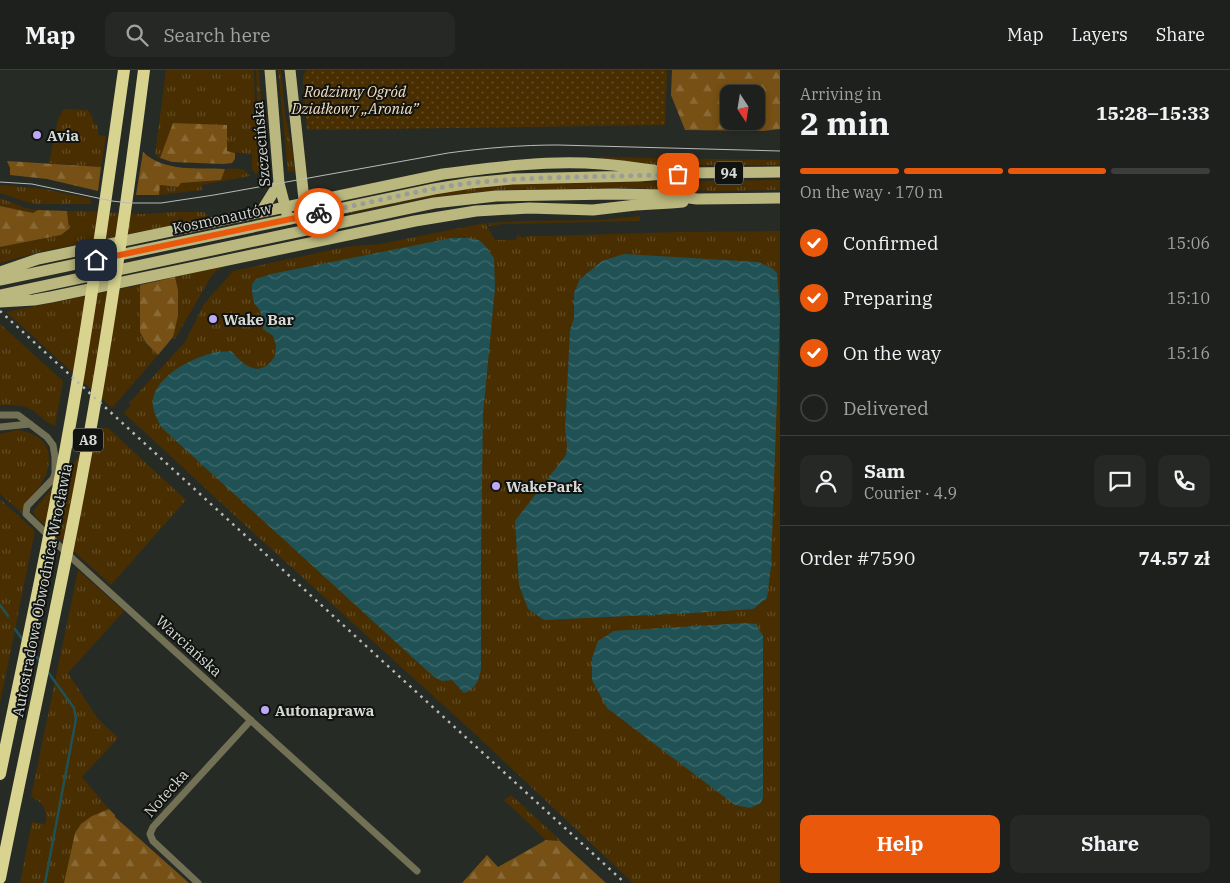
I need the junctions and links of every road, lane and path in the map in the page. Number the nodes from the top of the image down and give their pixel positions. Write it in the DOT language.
graph roads {
  1 [pos="124,70"];
  2 [pos="144,70"];
  3 [pos="270,70"];
  4 [pos="290,70"];
  5 [pos="780,172"];
  6 [pos="678,174"];
  7 [pos="279,183"];
  8 [pos="780,198"];
  9 [pos="697,199"];
  10 [pos="304,203"];
  11 [pos="284,207"];
  12 [pos="261,212"];
  13 [pos="301,245"];
  14 [pos="0,272"];
  15 [pos="0,280"];
  16 [pos="1,299"];
  17 [pos="0,415"];
  18 [pos="30,424"];
  19 [pos="0,427"];
  20 [pos="251,720"];
  21 [pos="0,774"];
  22 [pos="417,871"];
  23 [pos="0,878"];
  24 [pos="198,883"];
  1 -- 21 [label="highway, Autostradowa Obwodnica Wrocławia / A8"];
  2 -- 23 [label="highway, Autostradowa Obwodnica Wrocławia / A8"];
  3 -- 7 [label="main road, Szczecińska"];
  4 -- 10 [label="main road"];
  5 -- 6 [label="main road, Kosmonautów / 94"];
  6 -- 10 [label="main road"];
  6 -- 15 [label="main road, Kosmonautów / 94"];
  7 -- 11 [label="main road, Szczecińska"];
  7 -- 12 [label="main road"];
  8 -- 9 [label="main road, Kosmonautów / 94"];
  9 -- 13 [label="main road"];
  9 -- 16 [label="main road, Kosmonautów / 94"];
  10 -- 11 [label="main road"];
  10 -- 13 [label="main road"];
  11 -- 12 [label="main road"];
  11 -- 13 [label="main road, Szczecińska"];
  12 -- 14 [label="main road"];
  13 -- 16 [label="main road"];
  17 -- 18 [label="street, Warciańska"];
  18 -- 19 [label="street"];
  18 -- 20 [label="street, Warciańska"];
  20 -- 22 [label="street, Warciańska"];
  20 -- 24 [label="street, Notecka"];
}
